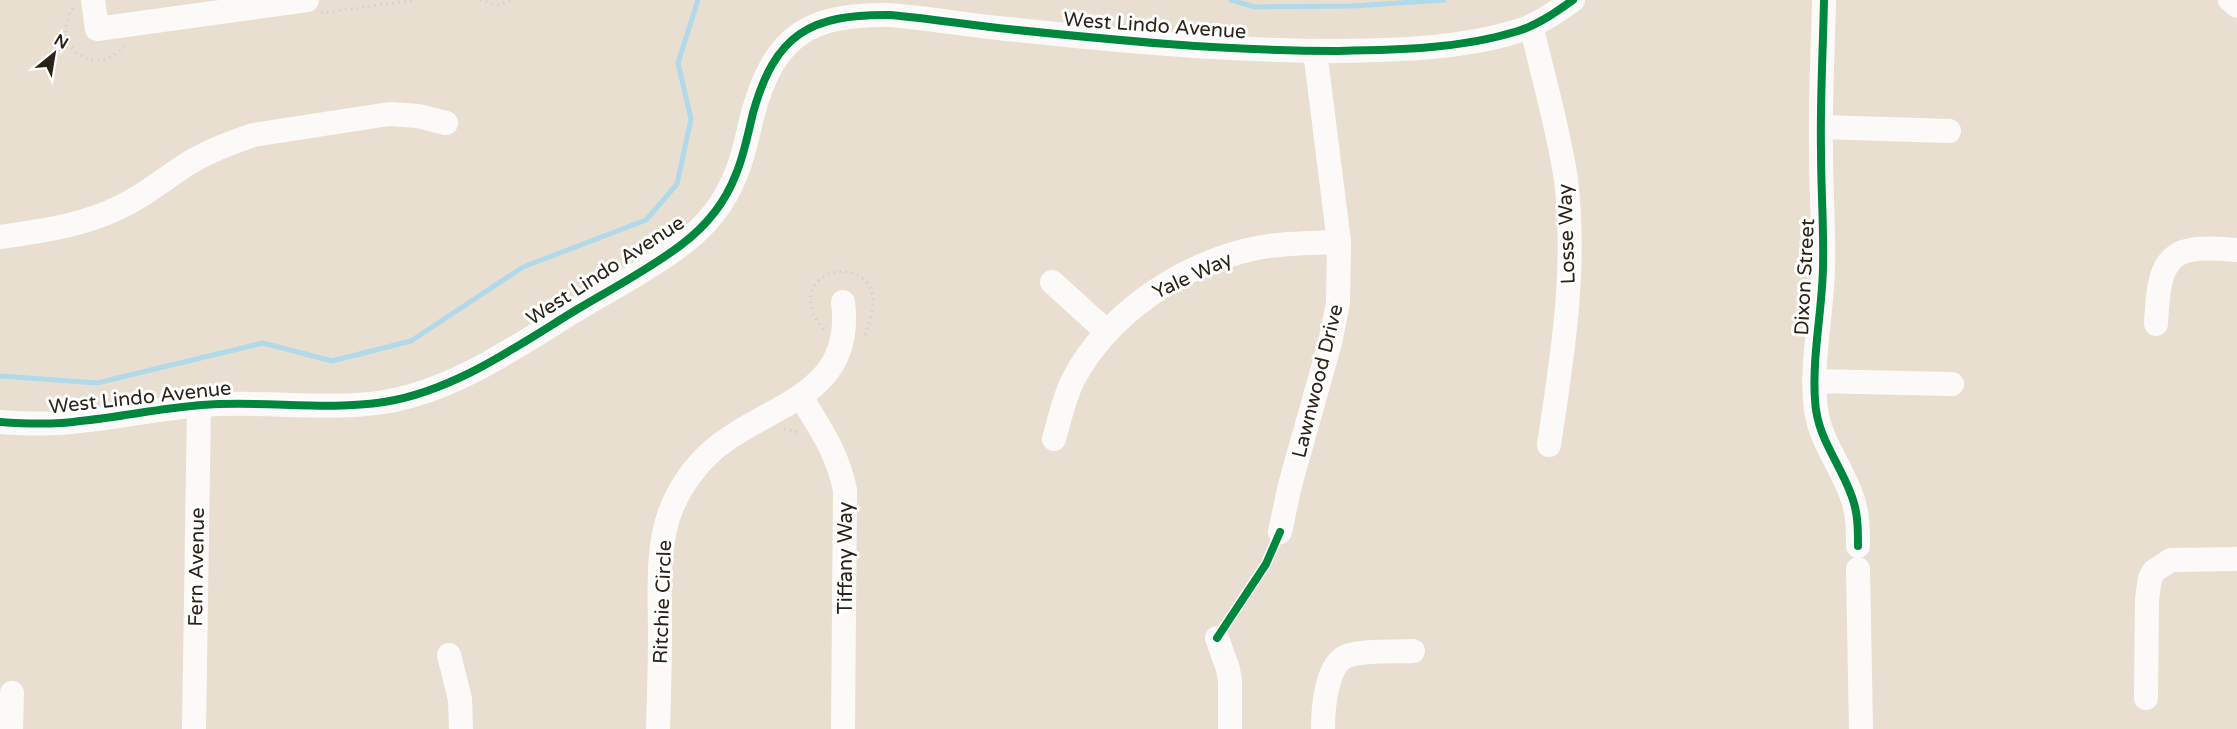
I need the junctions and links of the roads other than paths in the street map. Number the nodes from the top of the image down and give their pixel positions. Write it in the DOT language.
graph roads {
  1 [pos="93,0"];
  2 [pos="307,0"];
  3 [pos="1573,0"];
  4 [pos="1824,0"];
  5 [pos="2230,0"];
  6 [pos="2237,6"];
  7 [pos="1529,27"];
  8 [pos="1315,51"];
  9 [pos="446,123"];
  10 [pos="1821,128"];
  11 [pos="1950,131"];
  12 [pos="0,237"];
  13 [pos="1339,242"];
  14 [pos="2237,250"];
  15 [pos="1052,282"];
  16 [pos="843,302"];
  17 [pos="2156,324"];
  18 [pos="1107,332"];
  19 [pos="1814,381"];
  20 [pos="1952,384"];
  21 [pos="801,397"];
  22 [pos="199,405"];
  23 [pos="0,422"];
  24 [pos="1054,439"];
  25 [pos="1549,445"];
  26 [pos="1280,532"];
  27 [pos="2237,559"];
  28 [pos="1216,638"];
  29 [pos="1413,651"];
  30 [pos="449,655"];
  31 [pos="12,693"];
  32 [pos="2146,698"];
  33 [pos="11,729"];
  34 [pos="194,729"];
  35 [pos="461,729"];
  36 [pos="658,729"];
  37 [pos="843,729"];
  38 [pos="1230,729"];
  39 [pos="1323,729"];
  40 [pos="1861,729"];
  1 -- 2 [label="street"];
  3 -- 7 [label="street, West Lindo Avenue"];
  4 -- 10 [label="street, Dixon Street"];
  5 -- 6 [label="street"];
  7 -- 8 [label="street, West Lindo Avenue"];
  7 -- 25 [label="street, Losse Way"];
  8 -- 13 [label="street, Lawnwood Drive"];
  8 -- 22 [label="street, West Lindo Avenue"];
  9 -- 12 [label="street"];
  10 -- 11 [label="street"];
  10 -- 19 [label="street, Dixon Street"];
  13 -- 18 [label="street, Yale Way"];
  13 -- 26 [label="street, Lawnwood Drive"];
  14 -- 17 [label="street"];
  15 -- 18 [label="street"];
  16 -- 21 [label="street, Ritchie Circle"];
  18 -- 24 [label="street, Yale Way"];
  19 -- 20 [label="street"];
  19 -- 40 [label="street, Dixon Street"];
  21 -- 36 [label="street, Ritchie Circle"];
  21 -- 37 [label="street, Tiffany Way"];
  22 -- 23 [label="street, West Lindo Avenue"];
  22 -- 34 [label="street, Fern Avenue"];
  27 -- 32 [label="street"];
  28 -- 38 [label="street"];
  29 -- 39 [label="street"];
  30 -- 35 [label="street"];
  31 -- 33 [label="street"];
}
